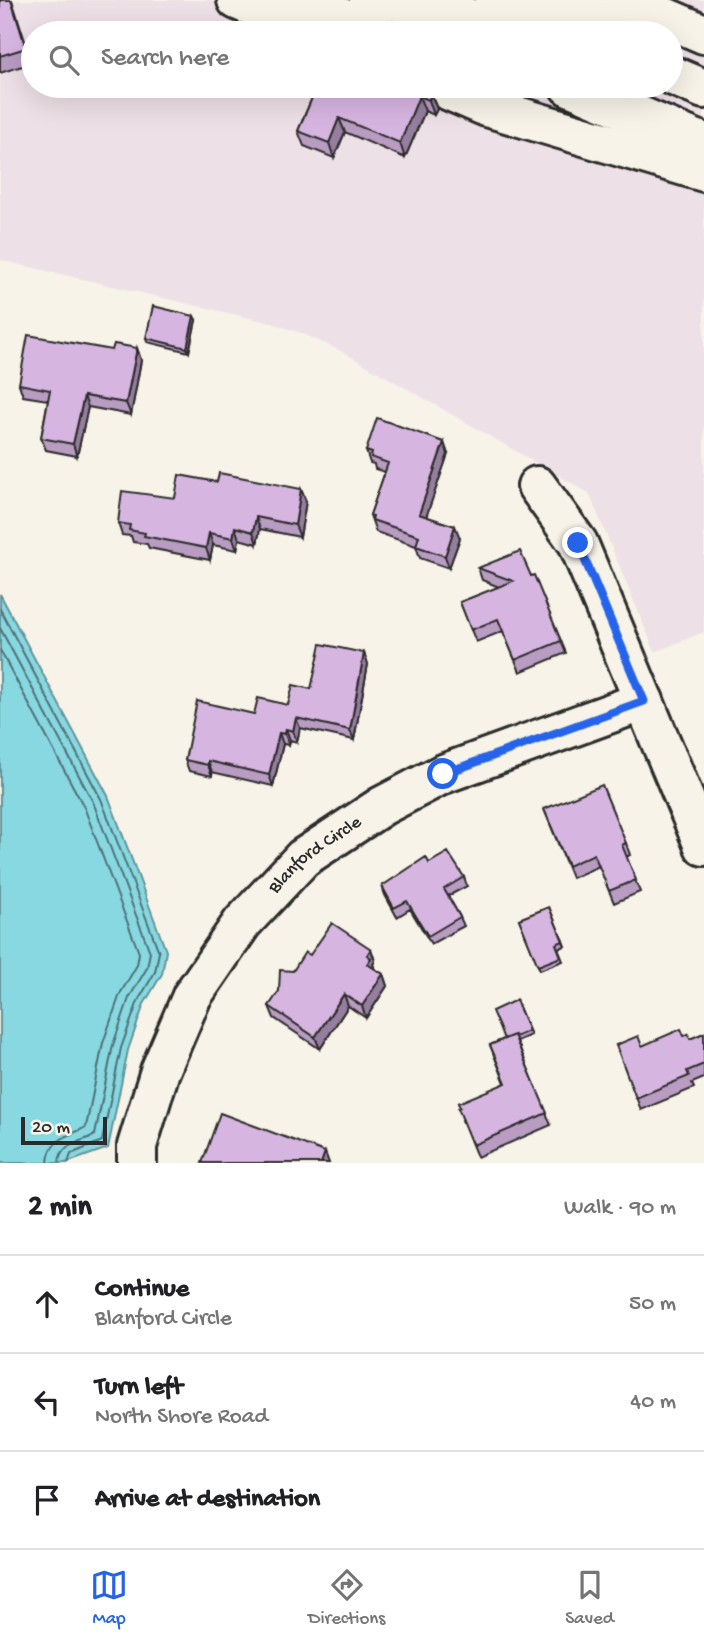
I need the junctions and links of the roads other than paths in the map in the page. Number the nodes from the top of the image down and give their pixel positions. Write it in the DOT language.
graph roads {
  1 [pos="237,0"];
  2 [pos="300,0"];
  3 [pos="369,0"];
  4 [pos="426,0"];
  5 [pos="495,0"];
  6 [pos="559,0"];
  7 [pos="625,0"];
  8 [pos="691,0"];
  9 [pos="704,6"];
  10 [pos="287,21"];
  11 [pos="349,21"];
  12 [pos="419,21"];
  13 [pos="475,21"];
  14 [pos="545,21"];
  15 [pos="609,21"];
  16 [pos="674,21"];
  17 [pos="683,25"];
  18 [pos="704,34"];
  19 [pos="683,53"];
  20 [pos="704,62"];
  21 [pos="683,80"];
  22 [pos="704,89"];
  23 [pos="466,98"];
  24 [pos="530,98"];
  25 [pos="589,98"];
  26 [pos="653,98"];
  27 [pos="704,120"];
  28 [pos="697,161"];
  29 [pos="537,486"];
  30 [pos="644,701"];
  31 [pos="704,846"];
  32 [pos="137,1163"];
  1 -- 10 [label="street"];
  2 -- 11 [label="street"];
  3 -- 12 [label="street"];
  4 -- 13 [label="street"];
  5 -- 14 [label="street"];
  6 -- 15 [label="street"];
  7 -- 16 [label="street"];
  8 -- 9 [label="street"];
  17 -- 18 [label="street"];
  19 -- 20 [label="street"];
  21 -- 22 [label="street"];
  23 -- 28 [label="street"];
  24 -- 28 [label="street"];
  25 -- 28 [label="street"];
  26 -- 27 [label="street"];
  29 -- 30 [label="street"];
  30 -- 31 [label="street"];
  30 -- 32 [label="street, Blanford Circle"];
}
